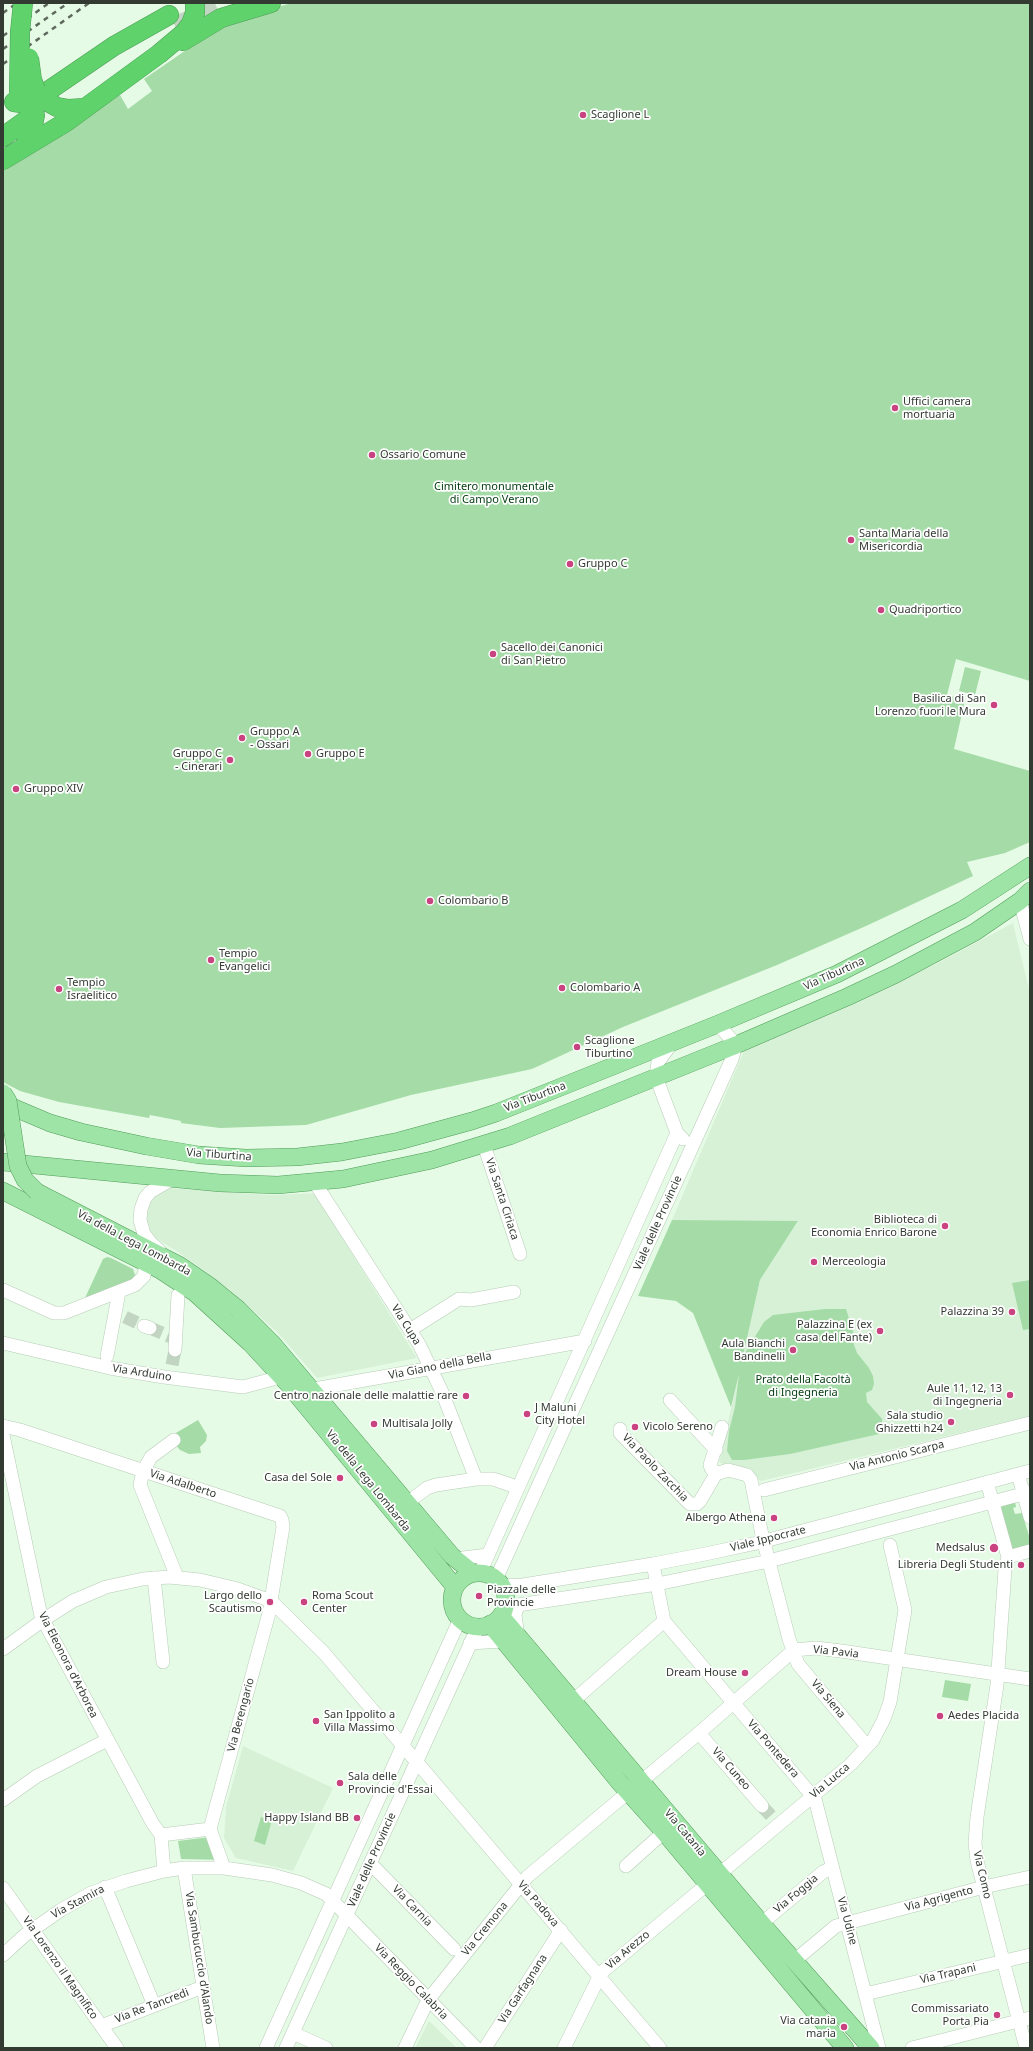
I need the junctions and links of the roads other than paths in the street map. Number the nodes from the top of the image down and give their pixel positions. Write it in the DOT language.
graph roads {
  1 [pos="24,3"];
  2 [pos="195,3"];
  3 [pos="271,3"];
  4 [pos="219,8"];
  5 [pos="172,20"];
  6 [pos="159,54"];
  7 [pos="28,102"];
  8 [pos="84,108"];
  9 [pos="3,122"];
  10 [pos="3,137"];
  11 [pos="24,147"];
  12 [pos="3,160"];
  13 [pos="1030,866"];
  14 [pos="1027,896"];
  15 [pos="1030,939"];
  16 [pos="718,1024"];
  17 [pos="673,1042"];
  18 [pos="736,1045"];
  19 [pos="656,1077"];
  20 [pos="3,1093"];
  21 [pos="3,1104"];
  22 [pos="678,1133"];
  23 [pos="696,1140"];
  24 [pos="484,1145"];
  25 [pos="3,1162"];
  26 [pos="174,1178"];
  27 [pos="315,1182"];
  28 [pos="3,1191"];
  29 [pos="520,1254"];
  30 [pos="144,1261"];
  31 [pos="178,1265"];
  32 [pos="3,1290"];
  33 [pos="119,1292"];
  34 [pos="514,1292"];
  35 [pos="206,1293"];
  36 [pos="178,1295"];
  37 [pos="604,1299"];
  38 [pos="620,1307"];
  39 [pos="410,1330"];
  40 [pos="585,1341"];
  41 [pos="3,1343"];
  42 [pos="175,1350"];
  43 [pos="107,1356"];
  44 [pos="431,1368"];
  45 [pos="287,1373"];
  46 [pos="303,1391"];
  47 [pos="670,1400"];
  48 [pos="1030,1423"];
  49 [pos="3,1426"];
  50 [pos="722,1427"];
  51 [pos="620,1429"];
  52 [pos="3,1440"];
  53 [pos="174,1440"];
  54 [pos="716,1450"];
  55 [pos="143,1471"];
  56 [pos="1024,1473"];
  57 [pos="716,1474"];
  58 [pos="524,1476"];
  59 [pos="476,1479"];
  60 [pos="986,1482"];
  61 [pos="540,1484"];
  62 [pos="512,1485"];
  63 [pos="764,1490"];
  64 [pos="1027,1493"];
  65 [pos="415,1497"];
  66 [pos="993,1502"];
  67 [pos="1030,1517"];
  68 [pos="764,1541"];
  69 [pos="890,1545"];
  70 [pos="1030,1551"];
  71 [pos="488,1555"];
  72 [pos="1008,1557"];
  73 [pos="455,1559"];
  74 [pos="769,1561"];
  75 [pos="653,1564"];
  76 [pos="477,1573"];
  77 [pos="177,1577"];
  78 [pos="154,1578"];
  79 [pos="499,1583"];
  80 [pos="657,1584"];
  81 [pos="455,1587"];
  82 [pos="271,1601"];
  83 [pos="498,1616"];
  84 [pos="43,1620"];
  85 [pos="460,1620"];
  86 [pos="664,1621"];
  87 [pos="511,1639"];
  88 [pos="470,1644"];
  89 [pos="3,1650"];
  90 [pos="794,1650"];
  91 [pos="897,1659"];
  92 [pos="163,1662"];
  93 [pos="998,1675"];
  94 [pos="1030,1679"];
  95 [pos="573,1701"];
  96 [pos="734,1702"];
  97 [pos="699,1733"];
  98 [pos="107,1740"];
  99 [pos="403,1745"];
  100 [pos="867,1746"];
  101 [pos="416,1761"];
  102 [pos="642,1781"];
  103 [pos="628,1792"];
  104 [pos="813,1795"];
  105 [pos="3,1800"];
  106 [pos="762,1806"];
  107 [pos="210,1829"];
  108 [pos="664,1832"];
  109 [pos="165,1834"];
  110 [pos="370,1864"];
  111 [pos="626,1866"];
  112 [pos="224,1868"];
  113 [pos="832,1868"];
  114 [pos="174,1869"];
  115 [pos="1030,1877"];
  116 [pos="714,1879"];
  117 [pos="521,1885"];
  118 [pos="105,1887"];
  119 [pos="984,1887"];
  120 [pos="3,1888"];
  121 [pos="333,1900"];
  122 [pos="347,1916"];
  123 [pos="847,1922"];
  124 [pos="762,1923"];
  125 [pos="33,1929"];
  126 [pos="561,1930"];
  127 [pos="454,1949"];
  128 [pos="3,1955"];
  129 [pos="1030,1955"];
  130 [pos="794,1961"];
  131 [pos="1004,1961"];
  132 [pos="598,1976"];
  133 [pos="203,1987"];
  134 [pos="866,1994"];
  135 [pos="428,2000"];
  136 [pos="154,2005"];
  137 [pos="1025,2019"];
  138 [pos="101,2026"];
  139 [pos="293,2034"];
  140 [pos="117,2048"];
  141 [pos="213,2048"];
  142 [pos="266,2048"];
  143 [pos="286,2048"];
  144 [pos="326,2048"];
  145 [pos="405,2048"];
  146 [pos="476,2048"];
  147 [pos="485,2048"];
  148 [pos="564,2048"];
  149 [pos="660,2048"];
  150 [pos="845,2048"];
  151 [pos="871,2048"];
  152 [pos="879,2048"];
  153 [pos="912,2048"];
  154 [pos="1026,2048"];
  1 -- 7 [label="highway, bridge"];
  2 -- 6 [label="highway"];
  3 -- 4 [label="highway"];
  4 -- 6 [label="highway"];
  5 -- 7 [label="highway"];
  6 -- 8 [label="highway"];
  7 -- 8 [label="highway"];
  7 -- 9 [label="highway"];
  7 -- 10 [label="highway"];
  7 -- 11 [label="highway"];
  8 -- 11 [label="highway"];
  11 -- 12 [label="highway"];
  13 -- 16 [label="main road, Via Tiburtina"];
  14 -- 15 [label="street"];
  14 -- 18 [label="main road"];
  16 -- 17 [label="main road, Via Tiburtina"];
  16 -- 18 [label="street"];
  17 -- 19 [label="street"];
  17 -- 21 [label="main road, Via Tiburtina"];
  18 -- 19 [label="main road"];
  18 -- 23 [label="street, Viale delle Provincie"];
  19 -- 22 [label="street"];
  19 -- 24 [label="main road"];
  20 -- 31 [label="main road, Via della Lega Lombarda, bridge"];
  22 -- 23 [label="street"];
  22 -- 37 [label="street, Viale delle Provincie"];
  23 -- 38 [label="street, Viale delle Provincie"];
  24 -- 27 [label="main road"];
  24 -- 29 [label="street, Via Santa Ciriaca"];
  25 -- 26 [label="main road"];
  26 -- 27 [label="main road"];
  26 -- 31 [label="street"];
  27 -- 39 [label="street, Via Cupa"];
  28 -- 30 [label="main road, Via della Lega Lombarda"];
  30 -- 33 [label="street"];
  30 -- 35 [label="main road, Via della Lega Lombarda"];
  31 -- 35 [label="main road, Via della Lega Lombarda"];
  32 -- 33 [label="street"];
  33 -- 43 [label="street"];
  34 -- 39 [label="street"];
  35 -- 45 [label="main road, Via della Lega Lombarda"];
  36 -- 42 [label="street"];
  37 -- 38 [label="street"];
  37 -- 40 [label="street, Viale delle Provincie"];
  38 -- 61 [label="street, Viale delle Provincie"];
  39 -- 44 [label="street, Via Cupa"];
  40 -- 44 [label="street, Via Giano della Bella"];
  40 -- 58 [label="street, Viale delle Provincie"];
  41 -- 45 [label="street, Via Arduino"];
  44 -- 46 [label="street, Via Giano della Bella"];
  44 -- 59 [label="street, Via Cupa"];
  45 -- 46 [label="main road, Via della Lega Lombarda"];
  46 -- 73 [label="main road, Via della Lega Lombarda"];
  46 -- 81 [label="main road, Via della Lega Lombarda"];
  47 -- 54 [label="street"];
  48 -- 63 [label="street, Via Antonio Scarpa"];
  49 -- 55 [label="street, Via Adalberto"];
  50 -- 54 [label="street"];
  51 -- 57 [label="street, Via Paolo Zacchia"];
  52 -- 84 [label="street, Via Eleonora d'Arborea"];
  53 -- 55 [label="street"];
  54 -- 57 [label="street"];
  55 -- 77 [label="street"];
  55 -- 82 [label="street, Via Adalberto"];
  56 -- 60 [label="street, Viale Ippocrate"];
  56 -- 64 [label="street"];
  57 -- 68 [label="street, Via Siena"];
  58 -- 61 [label="street"];
  58 -- 71 [label="street, Viale delle Provincie"];
  59 -- 62 [label="street"];
  59 -- 65 [label="street"];
  60 -- 66 [label="street"];
  60 -- 68 [label="street, Viale Ippocrate"];
  61 -- 79 [label="street, Viale delle Provincie"];
  64 -- 66 [label="street, Viale Ippocrate"];
  64 -- 67 [label="street"];
  66 -- 72 [label="street"];
  66 -- 74 [label="street, Viale Ippocrate"];
  68 -- 74 [label="street, Via Siena"];
  68 -- 75 [label="street, Viale Ippocrate"];
  69 -- 91 [label="street, Via Lucca"];
  70 -- 72 [label="street"];
  71 -- 73 [label="street"];
  71 -- 76 [label="street, Viale delle Provincie"];
  72 -- 93 [label="street, Via Como"];
  73 -- 76 [label="main road, Via della Lega Lombarda"];
  74 -- 80 [label="street, Viale Ippocrate"];
  74 -- 90 [label="street, Via Siena"];
  75 -- 79 [label="street, Viale Ippocrate"];
  75 -- 80 [label="street"];
  76 -- 79 [label="main road"];
  76 -- 81 [label="main road"];
  77 -- 78 [label="street"];
  77 -- 82 [label="street"];
  78 -- 84 [label="street"];
  78 -- 92 [label="street"];
  79 -- 83 [label="main road"];
  80 -- 83 [label="street, Viale Ippocrate"];
  80 -- 86 [label="street"];
  81 -- 85 [label="main road"];
  82 -- 99 [label="street"];
  82 -- 107 [label="street, Via Berengario"];
  83 -- 85 [label="main road"];
  83 -- 87 [label="main road, Via Catania"];
  83 -- 87 [label="street"];
  83 -- 88 [label="street, Viale delle Provincie"];
  84 -- 89 [label="street"];
  84 -- 98 [label="street, Via Eleonora d'Arborea"];
  85 -- 99 [label="street, Viale delle Provincie"];
  86 -- 95 [label="street"];
  86 -- 96 [label="street, Via Pontedera"];
  87 -- 88 [label="street"];
  87 -- 95 [label="main road, Via Catania"];
  87 -- 103 [label="main road, Via Catania"];
  88 -- 101 [label="street, Viale delle Provincie"];
  90 -- 91 [label="street, Via Pavia"];
  90 -- 96 [label="street"];
  90 -- 100 [label="street, Via Siena"];
  91 -- 93 [label="street, Via Pavia"];
  91 -- 100 [label="street, Via Lucca"];
  93 -- 94 [label="street, Via Pavia"];
  93 -- 119 [label="street, Via Como"];
  95 -- 102 [label="main road, Via Catania"];
  96 -- 97 [label="street"];
  96 -- 104 [label="street, Via Pontedera"];
  97 -- 102 [label="street"];
  97 -- 106 [label="street, Via Cuneo"];
  98 -- 105 [label="street"];
  98 -- 109 [label="street, Via Eleonora d'Arborea"];
  99 -- 101 [label="street"];
  99 -- 121 [label="street, Viale delle Provincie"];
  100 -- 104 [label="street, Via Lucca"];
  101 -- 110 [label="street, Viale delle Provincie"];
  101 -- 117 [label="street, Via Padova"];
  102 -- 103 [label="street, Via Cremona"];
  102 -- 116 [label="main road, Via Catania"];
  103 -- 108 [label="main road, Via Catania"];
  103 -- 117 [label="street, Via Cremona"];
  104 -- 113 [label="street, Via Udine"];
  104 -- 116 [label="street, Via Lucca"];
  107 -- 109 [label="street"];
  107 -- 112 [label="street"];
  108 -- 111 [label="street"];
  108 -- 116 [label="main road, Via Catania"];
  109 -- 114 [label="street, Via Sambucuccio d'Alando"];
  110 -- 122 [label="street, Viale delle Provincie"];
  110 -- 127 [label="street, Via Carnia"];
  112 -- 114 [label="street, Via Stamira"];
  112 -- 121 [label="street"];
  113 -- 123 [label="street, Via Udine"];
  113 -- 124 [label="street, Via Foggia"];
  114 -- 118 [label="street, Via Stamira"];
  114 -- 133 [label="street, Via Sambucuccio d'Alando"];
  115 -- 119 [label="street, Via Agrigento"];
  116 -- 124 [label="main road, Via Catania"];
  116 -- 132 [label="street, Via Arezzo"];
  116 -- 150 [label="main road, Via Catania"];
  117 -- 126 [label="street, Via Padova"];
  117 -- 135 [label="street, Via Cremona"];
  118 -- 125 [label="street, Via Stamira"];
  118 -- 136 [label="street"];
  119 -- 123 [label="street, Via Agrigento"];
  119 -- 131 [label="street, Via Como"];
  120 -- 125 [label="street, Via Lorenzo il Magnifico"];
  121 -- 122 [label="street, Viale delle Provincie"];
  121 -- 142 [label="street, Viale delle Provincie"];
  122 -- 135 [label="street, Via Reggio Calabria"];
  122 -- 139 [label="street, Viale delle Provincie"];
  123 -- 130 [label="street, Via Agrigento"];
  123 -- 134 [label="street, Via Udine"];
  124 -- 130 [label="main road, Via Catania"];
  125 -- 128 [label="street, Via Stamira"];
  125 -- 138 [label="street, Via Lorenzo il Magnifico"];
  126 -- 132 [label="street, Via Padova"];
  126 -- 147 [label="street, Via Garfagnana"];
  129 -- 131 [label="street, Via Trapani"];
  130 -- 151 [label="main road, Via Catania"];
  131 -- 134 [label="street, Via Trapani"];
  131 -- 137 [label="street, Via Como"];
  132 -- 148 [label="street, Via Arezzo"];
  132 -- 149 [label="street, Via Padova"];
  133 -- 136 [label="street, Via Re Tancredi"];
  133 -- 141 [label="street, Via Sambucuccio d'Alando"];
  134 -- 152 [label="street, Via Udine"];
  135 -- 145 [label="street, Via Cremona"];
  135 -- 146 [label="street, Via Reggio Calabria"];
  136 -- 138 [label="street, Via Re Tancredi"];
  137 -- 153 [label="street"];
  137 -- 154 [label="street, Via Como"];
  138 -- 140 [label="street, Via Lorenzo il Magnifico"];
  139 -- 143 [label="street, Viale delle Provincie"];
  139 -- 144 [label="street"];
}
